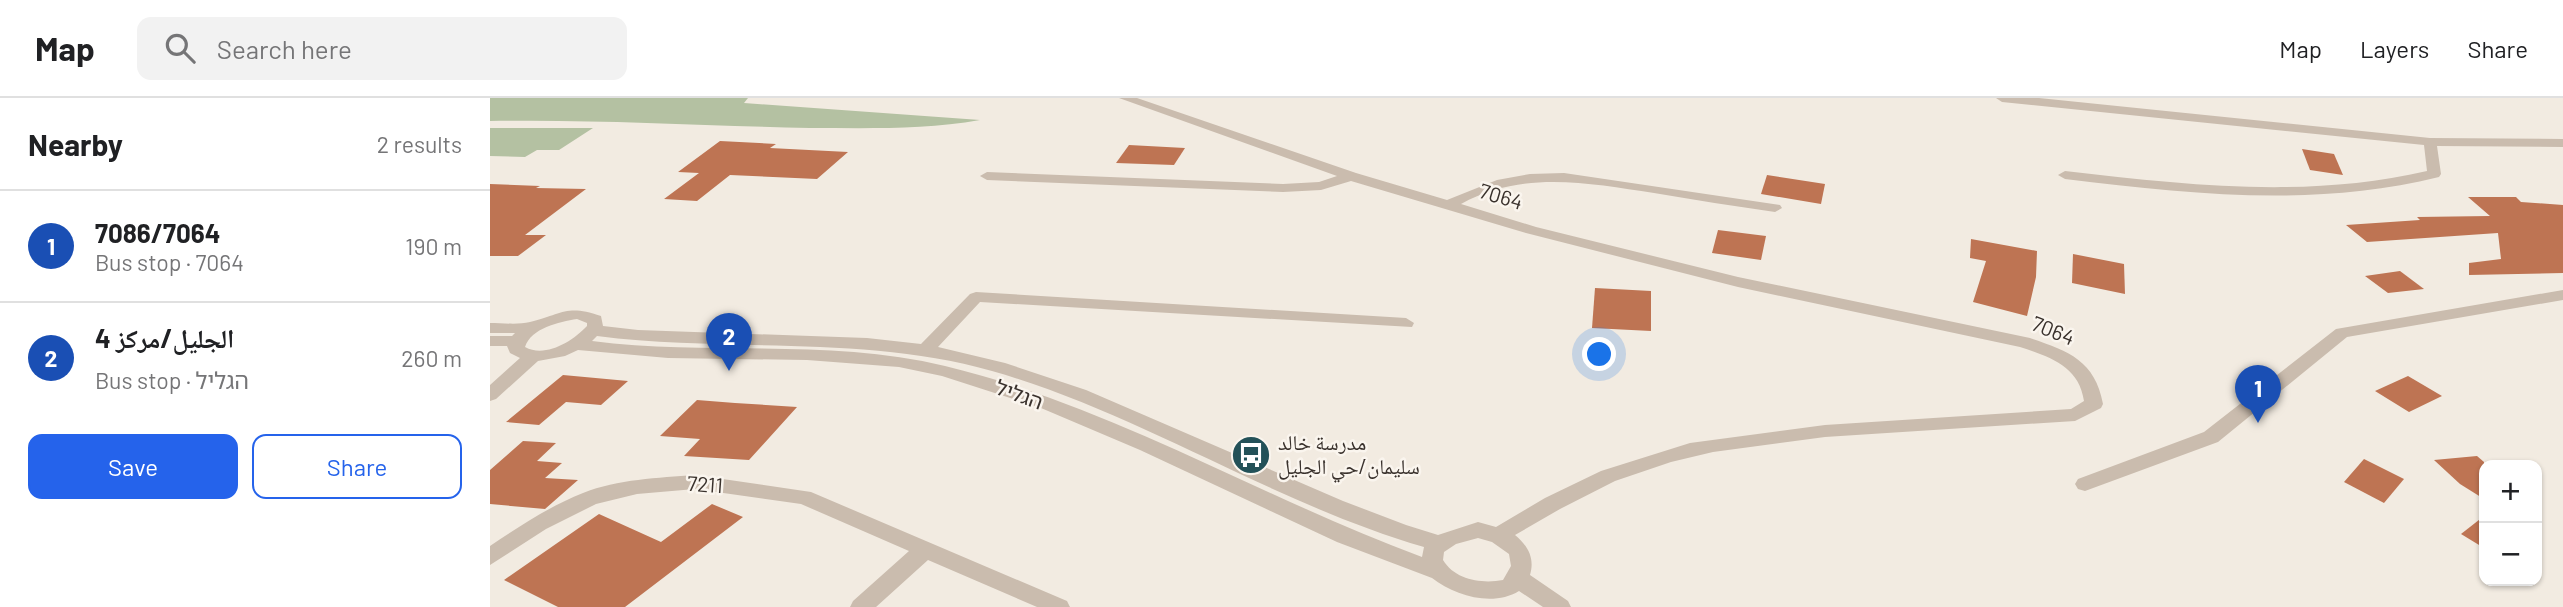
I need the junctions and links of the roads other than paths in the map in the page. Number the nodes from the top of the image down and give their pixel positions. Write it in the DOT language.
graph roads {
  1 [pos="1125,98"];
  2 [pos="2002,98"];
  3 [pos="2430,142"];
  4 [pos="2563,143"];
  5 [pos="2065,175"];
  6 [pos="987,176"];
  7 [pos="1351,176"];
  8 [pos="1449,205"];
  9 [pos="1775,208"];
  10 [pos="2563,295"];
  11 [pos="1406,323"];
  12 [pos="490,328"];
  13 [pos="533,328"];
  14 [pos="593,330"];
  15 [pos="490,341"];
  16 [pos="517,341"];
  17 [pos="576,344"];
  18 [pos="925,350"];
  19 [pos="534,355"];
  20 [pos="490,395"];
  21 [pos="2085,484"];
  22 [pos="1499,535"];
  23 [pos="1442,544"];
  24 [pos="926,549"];
  25 [pos="490,557"];
  26 [pos="1433,570"];
  27 [pos="1517,578"];
  28 [pos="1499,602"];
  29 [pos="861,607"];
  30 [pos="1059,607"];
  31 [pos="1560,607"];
  1 -- 7 [label="street, 7064"];
  2 -- 3 [label="street"];
  3 -- 4 [label="street"];
  3 -- 5 [label="street"];
  6 -- 7 [label="street"];
  7 -- 8 [label="street, 7064"];
  8 -- 9 [label="street, 7064"];
  8 -- 22 [label="street, 7064"];
  10 -- 21 [label="street"];
  11 -- 18 [label="street"];
  12 -- 13 [label="street"];
  13 -- 14 [label="street"];
  13 -- 16 [label="street"];
  14 -- 17 [label="street"];
  14 -- 18 [label="street, הגליל"];
  15 -- 16 [label="street"];
  16 -- 19 [label="street"];
  17 -- 19 [label="street"];
  17 -- 26 [label="street, הגליל"];
  18 -- 23 [label="street, הגליל"];
  19 -- 20 [label="street"];
  22 -- 23 [label="street"];
  22 -- 27 [label="street"];
  23 -- 26 [label="street"];
  24 -- 25 [label="street, 7211"];
  24 -- 29 [label="street"];
  24 -- 30 [label="street, 7211"];
  26 -- 28 [label="street"];
  27 -- 28 [label="street"];
  27 -- 31 [label="street"];
}
